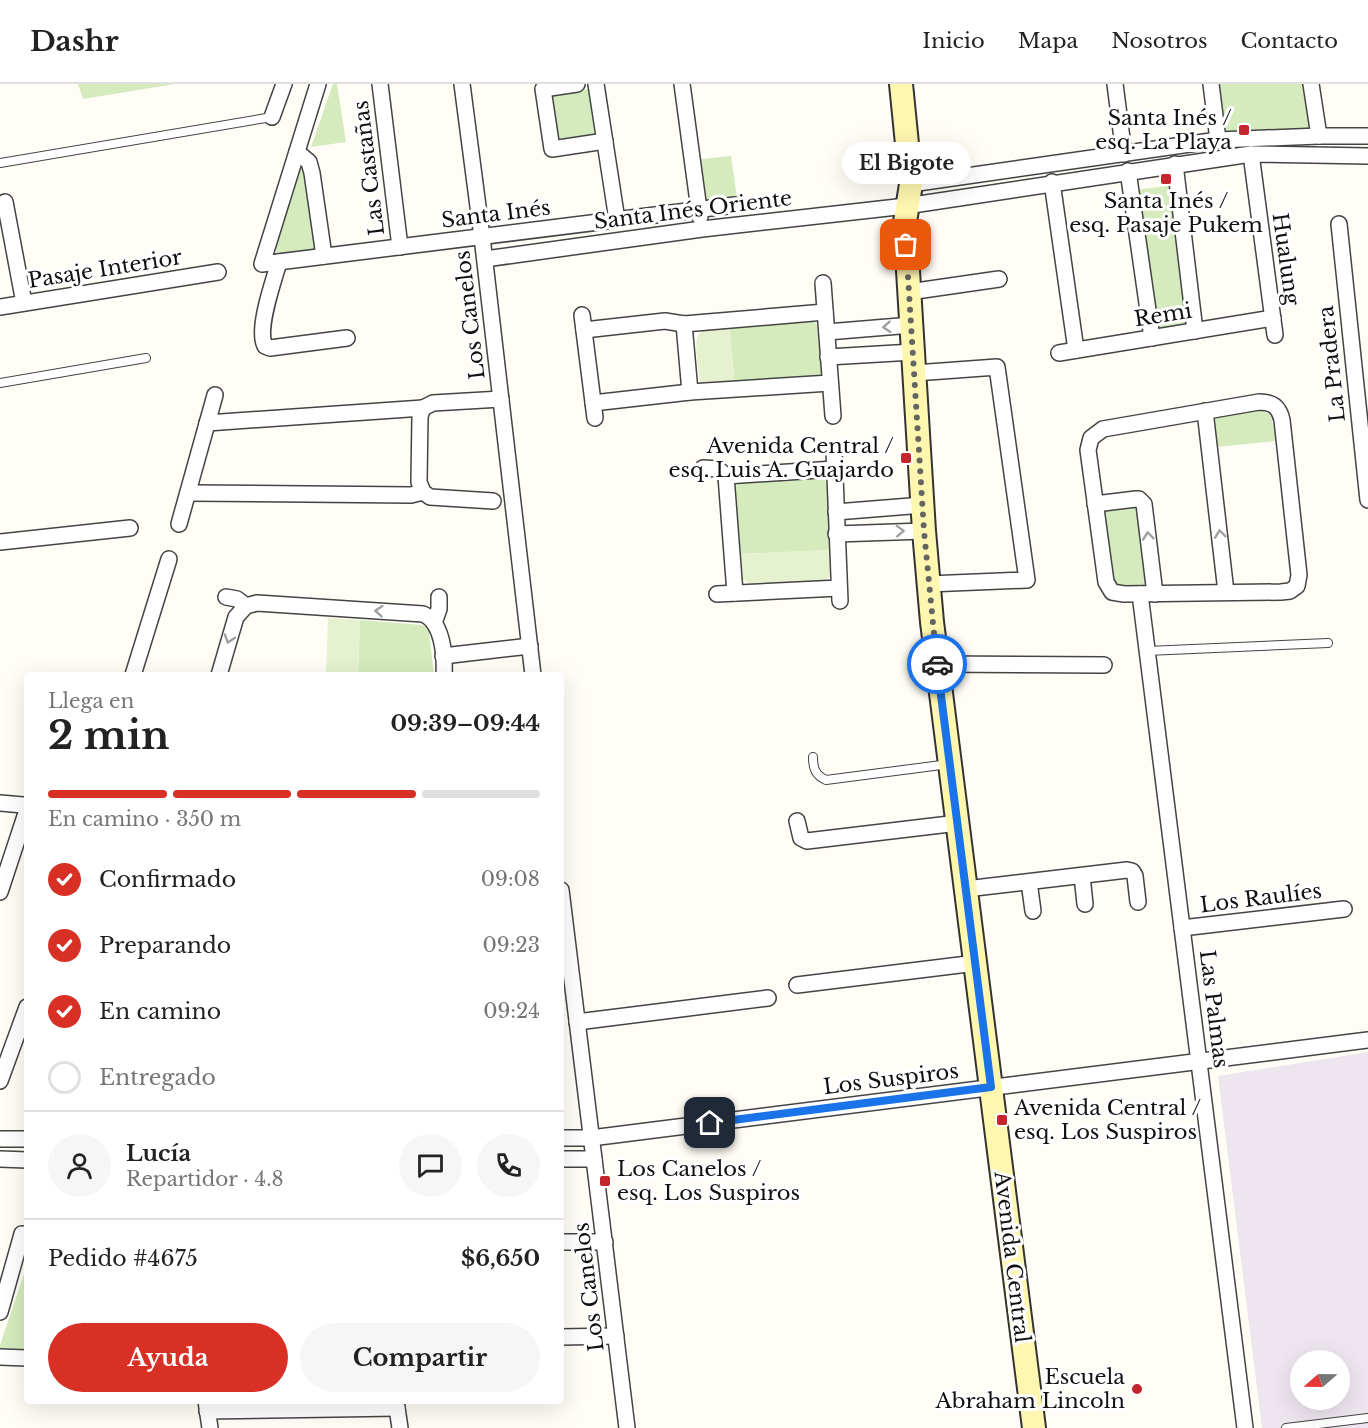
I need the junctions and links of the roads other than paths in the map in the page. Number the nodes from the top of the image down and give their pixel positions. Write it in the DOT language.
graph roads {
  1 [pos="284,84"];
  2 [pos="318,84"];
  3 [pos="380,84"];
  4 [pos="462,84"];
  5 [pos="577,84"];
  6 [pos="596,84"];
  7 [pos="682,84"];
  8 [pos="901,84"];
  9 [pos="1115,84"];
  10 [pos="1211,84"];
  11 [pos="1311,84"];
  12 [pos="272,117"];
  13 [pos="1319,135"];
  14 [pos="1368,136"];
  15 [pos="1218,140"];
  16 [pos="605,141"];
  17 [pos="297,152"];
  18 [pos="1124,154"];
  19 [pos="1251,154"];
  20 [pos="1368,156"];
  21 [pos="0,163"];
  22 [pos="1175,164"];
  23 [pos="1128,171"];
  24 [pos="1052,182"];
  25 [pos="909,195"];
  26 [pos="4,202"];
  27 [pos="735,205"];
  28 [pos="699,209"];
  29 [pos="617,220"];
  30 [pos="1339,224"];
  31 [pos="702,229"];
  32 [pos="482,237"];
  33 [pos="400,247"];
  34 [pos="324,256"];
  35 [pos="485,259"];
  36 [pos="279,262"];
  37 [pos="218,272"];
  38 [pos="999,279"];
  39 [pos="823,283"];
  40 [pos="909,292"];
  41 [pos="24,303"];
  42 [pos="0,307"];
  43 [pos="825,312"];
  44 [pos="1273,318"];
  45 [pos="684,324"];
  46 [pos="912,325"];
  47 [pos="1195,331"];
  48 [pos="826,332"];
  49 [pos="1275,335"];
  50 [pos="347,338"];
  51 [pos="1152,338"];
  52 [pos="1076,350"];
  53 [pos="1059,353"];
  54 [pos="828,357"];
  55 [pos="147,358"];
  56 [pos="914,363"];
  57 [pos="0,383"];
  58 [pos="830,383"];
  59 [pos="690,392"];
  60 [pos="215,396"];
  61 [pos="501,399"];
  62 [pos="1363,399"];
  63 [pos="423,408"];
  64 [pos="1205,411"];
  65 [pos="832,416"];
  66 [pos="207,423"];
  67 [pos="834,451"];
  68 [pos="703,468"];
  69 [pos="834,469"];
  70 [pos="726,476"];
  71 [pos="423,492"];
  72 [pos="188,494"];
  73 [pos="1368,500"];
  74 [pos="493,501"];
  75 [pos="1095,504"];
  76 [pos="923,505"];
  77 [pos="836,512"];
  78 [pos="179,524"];
  79 [pos="130,528"];
  80 [pos="924,531"];
  81 [pos="836,534"];
  82 [pos="0,542"];
  83 [pos="170,559"];
  84 [pos="928,584"];
  85 [pos="1226,592"];
  86 [pos="735,593"];
  87 [pos="717,594"];
  88 [pos="1147,594"];
  89 [pos="226,597"];
  90 [pos="439,597"];
  91 [pos="246,606"];
  92 [pos="434,623"];
  93 [pos="1328,643"];
  94 [pos="530,646"];
  95 [pos="1148,651"];
  96 [pos="443,657"];
  97 [pos="937,664"];
  98 [pos="1104,665"];
  99 [pos="134,672"];
  100 [pos="220,672"];
  101 [pos="444,672"];
  102 [pos="533,672"];
  103 [pos="813,756"];
  104 [pos="950,764"];
  105 [pos="0,803"];
  106 [pos="24,807"];
  107 [pos="24,820"];
  108 [pos="797,820"];
  109 [pos="958,823"];
  110 [pos="1082,876"];
  111 [pos="1029,882"];
  112 [pos="966,889"];
  113 [pos="0,892"];
  114 [pos="1138,902"];
  115 [pos="1086,903"];
  116 [pos="1344,909"];
  117 [pos="1032,911"];
  118 [pos="1182,928"];
  119 [pos="564,946"];
  120 [pos="976,963"];
  121 [pos="797,985"];
  122 [pos="768,998"];
  123 [pos="24,1014"];
  124 [pos="577,1022"];
  125 [pos="1368,1040"];
  126 [pos="1199,1062"];
  127 [pos="0,1081"];
  128 [pos="991,1087"];
  129 [pos="564,1138"];
  130 [pos="591,1138"];
  131 [pos="0,1139"];
  132 [pos="24,1139"];
  133 [pos="0,1159"];
  134 [pos="594,1159"];
  135 [pos="24,1160"];
  136 [pos="564,1160"];
  137 [pos="24,1237"];
  138 [pos="564,1242"];
  139 [pos="605,1242"];
  140 [pos="0,1312"];
  141 [pos="616,1336"];
  142 [pos="564,1337"];
  143 [pos="0,1357"];
  144 [pos="24,1358"];
  145 [pos="396,1404"];
  146 [pos="207,1406"];
  147 [pos="1368,1418"];
  148 [pos="210,1428"];
  149 [pos="400,1428"];
  150 [pos="627,1428"];
  151 [pos="1034,1428"];
  152 [pos="1245,1428"];
  153 [pos="1286,1428"];
  1 -- 12 [label="street"];
  2 -- 17 [label="street"];
  3 -- 33 [label="street, Las Castañas"];
  4 -- 32 [label="street, Los Canelos"];
  5 -- 16 [label="street"];
  6 -- 16 [label="street"];
  7 -- 28 [label="street"];
  8 -- 25 [label="street, Avenida Central"];
  9 -- 18 [label="street"];
  10 -- 15 [label="street"];
  11 -- 13 [label="street"];
  12 -- 21 [label="lane"];
  13 -- 14 [label="street"];
  13 -- 15 [label="street"];
  15 -- 18 [label="street"];
  16 -- 29 [label="street"];
  17 -- 34 [label="street"];
  17 -- 36 [label="street, Santa Inés"];
  18 -- 25 [label="street"];
  19 -- 20 [label="street"];
  19 -- 22 [label="street"];
  19 -- 44 [label="street, Hualung"];
  22 -- 23 [label="street"];
  22 -- 47 [label="street"];
  23 -- 24 [label="street"];
  23 -- 51 [label="street"];
  24 -- 25 [label="street"];
  24 -- 52 [label="street"];
  25 -- 31 [label="street, Santa Inés Oriente"];
  25 -- 40 [label="street, Avenida Central"];
  26 -- 41 [label="street"];
  27 -- 28 [label="street, Santa Inés"];
  28 -- 29 [label="street, Santa Inés"];
  28 -- 31 [label="street"];
  29 -- 32 [label="street, Santa Inés"];
  30 -- 62 [label="street, La Pradera"];
  31 -- 35 [label="street, Santa Inés Oriente"];
  32 -- 33 [label="street, Santa Inés"];
  32 -- 35 [label="street, Los Canelos"];
  33 -- 34 [label="street, Santa Inés"];
  34 -- 36 [label="street, Santa Inés"];
  35 -- 61 [label="street, Los Canelos"];
  36 -- 50 [label="street"];
  37 -- 41 [label="street, Pasaje Interior"];
  38 -- 40 [label="street"];
  39 -- 43 [label="street"];
  40 -- 46 [label="street, Avenida Central"];
  41 -- 42 [label="street, Pasaje Interior"];
  43 -- 45 [label="street"];
  43 -- 48 [label="street"];
  44 -- 47 [label="street, Remi"];
  44 -- 49 [label="street, Hualung"];
  45 -- 59 [label="street"];
  45 -- 59 [label="street"];
  46 -- 48 [label="street, one-way"];
  46 -- 56 [label="street, Avenida Central"];
  47 -- 51 [label="street, Remi"];
  48 -- 54 [label="street"];
  51 -- 52 [label="street, Remi"];
  52 -- 53 [label="street, Remi"];
  54 -- 56 [label="street"];
  54 -- 58 [label="street"];
  55 -- 57 [label="lane"];
  56 -- 76 [label="street, Avenida Central"];
  56 -- 84 [label="street"];
  58 -- 59 [label="street"];
  58 -- 65 [label="street"];
  60 -- 66 [label="street"];
  61 -- 63 [label="street, Los Canelos"];
  61 -- 94 [label="street, Los Canelos"];
  62 -- 73 [label="street, La Pradera"];
  63 -- 66 [label="street, Los Canelos"];
  63 -- 71 [label="street"];
  64 -- 75 [label="street"];
  85 -- 64 [label="street, one-way"];
  64 -- 85 [label="street"];
  66 -- 72 [label="street"];
  67 -- 69 [label="street"];
  68 -- 70 [label="street"];
  69 -- 70 [label="street"];
  69 -- 77 [label="street"];
  70 -- 86 [label="street"];
  71 -- 72 [label="street"];
  71 -- 74 [label="street"];
  72 -- 78 [label="street"];
  75 -- 88 [label="street"];
  88 -- 75 [label="street, Las Palmas, one-way"];
  76 -- 77 [label="street"];
  76 -- 80 [label="street, Avenida Central"];
  77 -- 81 [label="street"];
  79 -- 82 [label="street"];
  81 -- 80 [label="street, one-way"];
  80 -- 84 [label="street, Avenida Central"];
  81 -- 86 [label="street"];
  83 -- 99 [label="street"];
  84 -- 97 [label="street, Avenida Central"];
  85 -- 88 [label="street"];
  86 -- 87 [label="street"];
  88 -- 95 [label="street, Las Palmas"];
  89 -- 91 [label="street"];
  90 -- 92 [label="street"];
  92 -- 91 [label="street, one-way"];
  91 -- 100 [label="street, one-way"];
  92 -- 96 [label="street"];
  93 -- 95 [label="lane"];
  94 -- 96 [label="street"];
  94 -- 102 [label="street, Los Canelos"];
  95 -- 118 [label="street, Las Palmas"];
  96 -- 101 [label="street"];
  97 -- 98 [label="street"];
  97 -- 104 [label="street, Avenida Central"];
  103 -- 104 [label="lane"];
  104 -- 109 [label="street, Avenida Central"];
  105 -- 106 [label="street"];
  107 -- 113 [label="street"];
  108 -- 109 [label="street"];
  109 -- 112 [label="street, Avenida Central"];
  110 -- 111 [label="street"];
  110 -- 114 [label="street"];
  110 -- 115 [label="street"];
  111 -- 112 [label="street"];
  111 -- 117 [label="street"];
  112 -- 120 [label="street, Avenida Central"];
  116 -- 118 [label="street, Los Raulíes"];
  118 -- 126 [label="street, Las Palmas"];
  119 -- 124 [label="street, Los Canelos"];
  120 -- 121 [label="street"];
  120 -- 128 [label="street, Avenida Central"];
  122 -- 124 [label="street"];
  123 -- 127 [label="street"];
  124 -- 130 [label="street, Los Canelos"];
  125 -- 126 [label="street, Los Suspiros"];
  126 -- 128 [label="street, Los Suspiros"];
  126 -- 152 [label="street, Las Palmas"];
  128 -- 130 [label="street, Los Suspiros"];
  128 -- 151 [label="street, Avenida Central"];
  129 -- 130 [label="street, Los Suspiros"];
  130 -- 134 [label="street, Los Canelos"];
  131 -- 132 [label="street"];
  133 -- 135 [label="street"];
  134 -- 136 [label="street"];
  134 -- 139 [label="street, Los Canelos"];
  137 -- 140 [label="street"];
  138 -- 139 [label="street"];
  139 -- 141 [label="street, Los Canelos"];
  141 -- 142 [label="street"];
  141 -- 150 [label="street, Los Canelos"];
  143 -- 144 [label="street"];
  145 -- 146 [label="street"];
  145 -- 149 [label="street"];
  146 -- 148 [label="street"];
  147 -- 153 [label="lane"];
}
